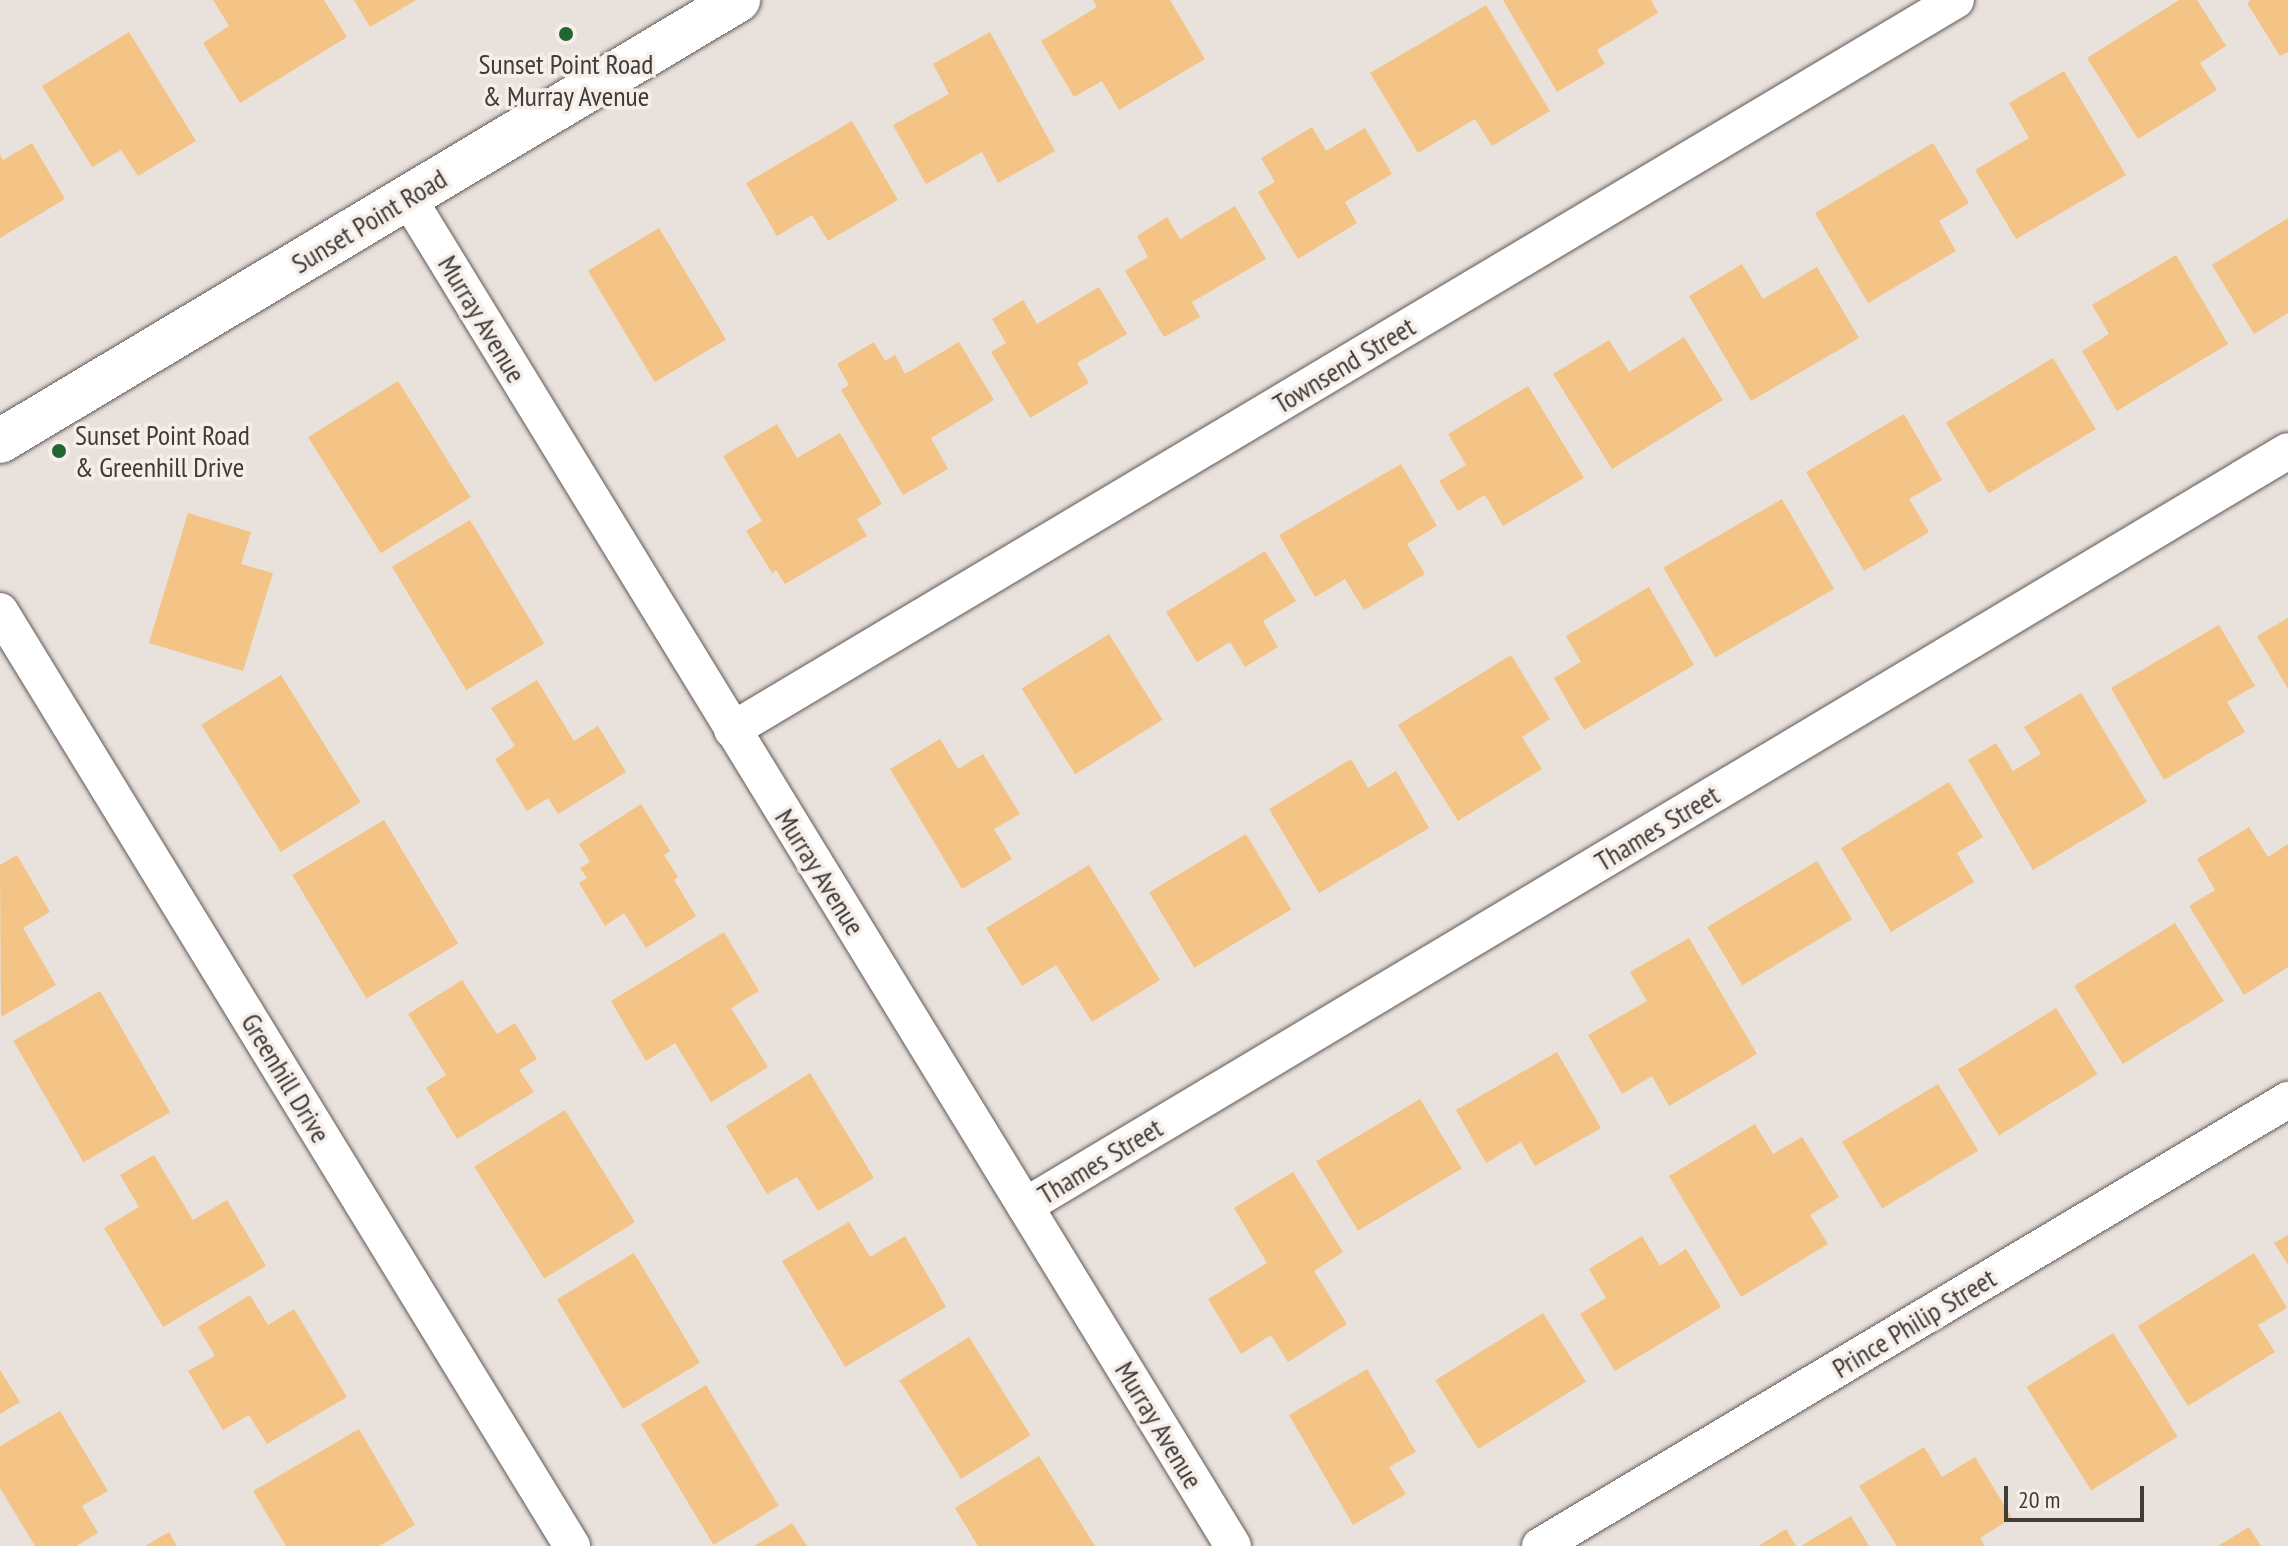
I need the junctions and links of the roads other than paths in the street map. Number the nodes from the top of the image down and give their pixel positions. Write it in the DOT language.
graph roads {
  1 [pos="738,0"];
  2 [pos="1956,0"];
  3 [pos="408,198"];
  4 [pos="0,441"];
  5 [pos="2288,451"];
  6 [pos="0,611"];
  7 [pos="732,730"];
  8 [pos="2288,1100"];
  9 [pos="1025,1206"];
  10 [pos="572,1546"];
  11 [pos="1233,1546"];
  12 [pos="1540,1546"];
  1 -- 3 [label="main road, Sunset Point Road"];
  2 -- 7 [label="street, Townsend Street"];
  3 -- 4 [label="main road, Sunset Point Road"];
  3 -- 7 [label="street, Murray Avenue"];
  5 -- 9 [label="street, Thames Street"];
  6 -- 10 [label="street, Greenhill Drive"];
  7 -- 9 [label="street, Murray Avenue"];
  8 -- 12 [label="street, Prince Philip Street"];
  9 -- 11 [label="street, Murray Avenue"];
}
